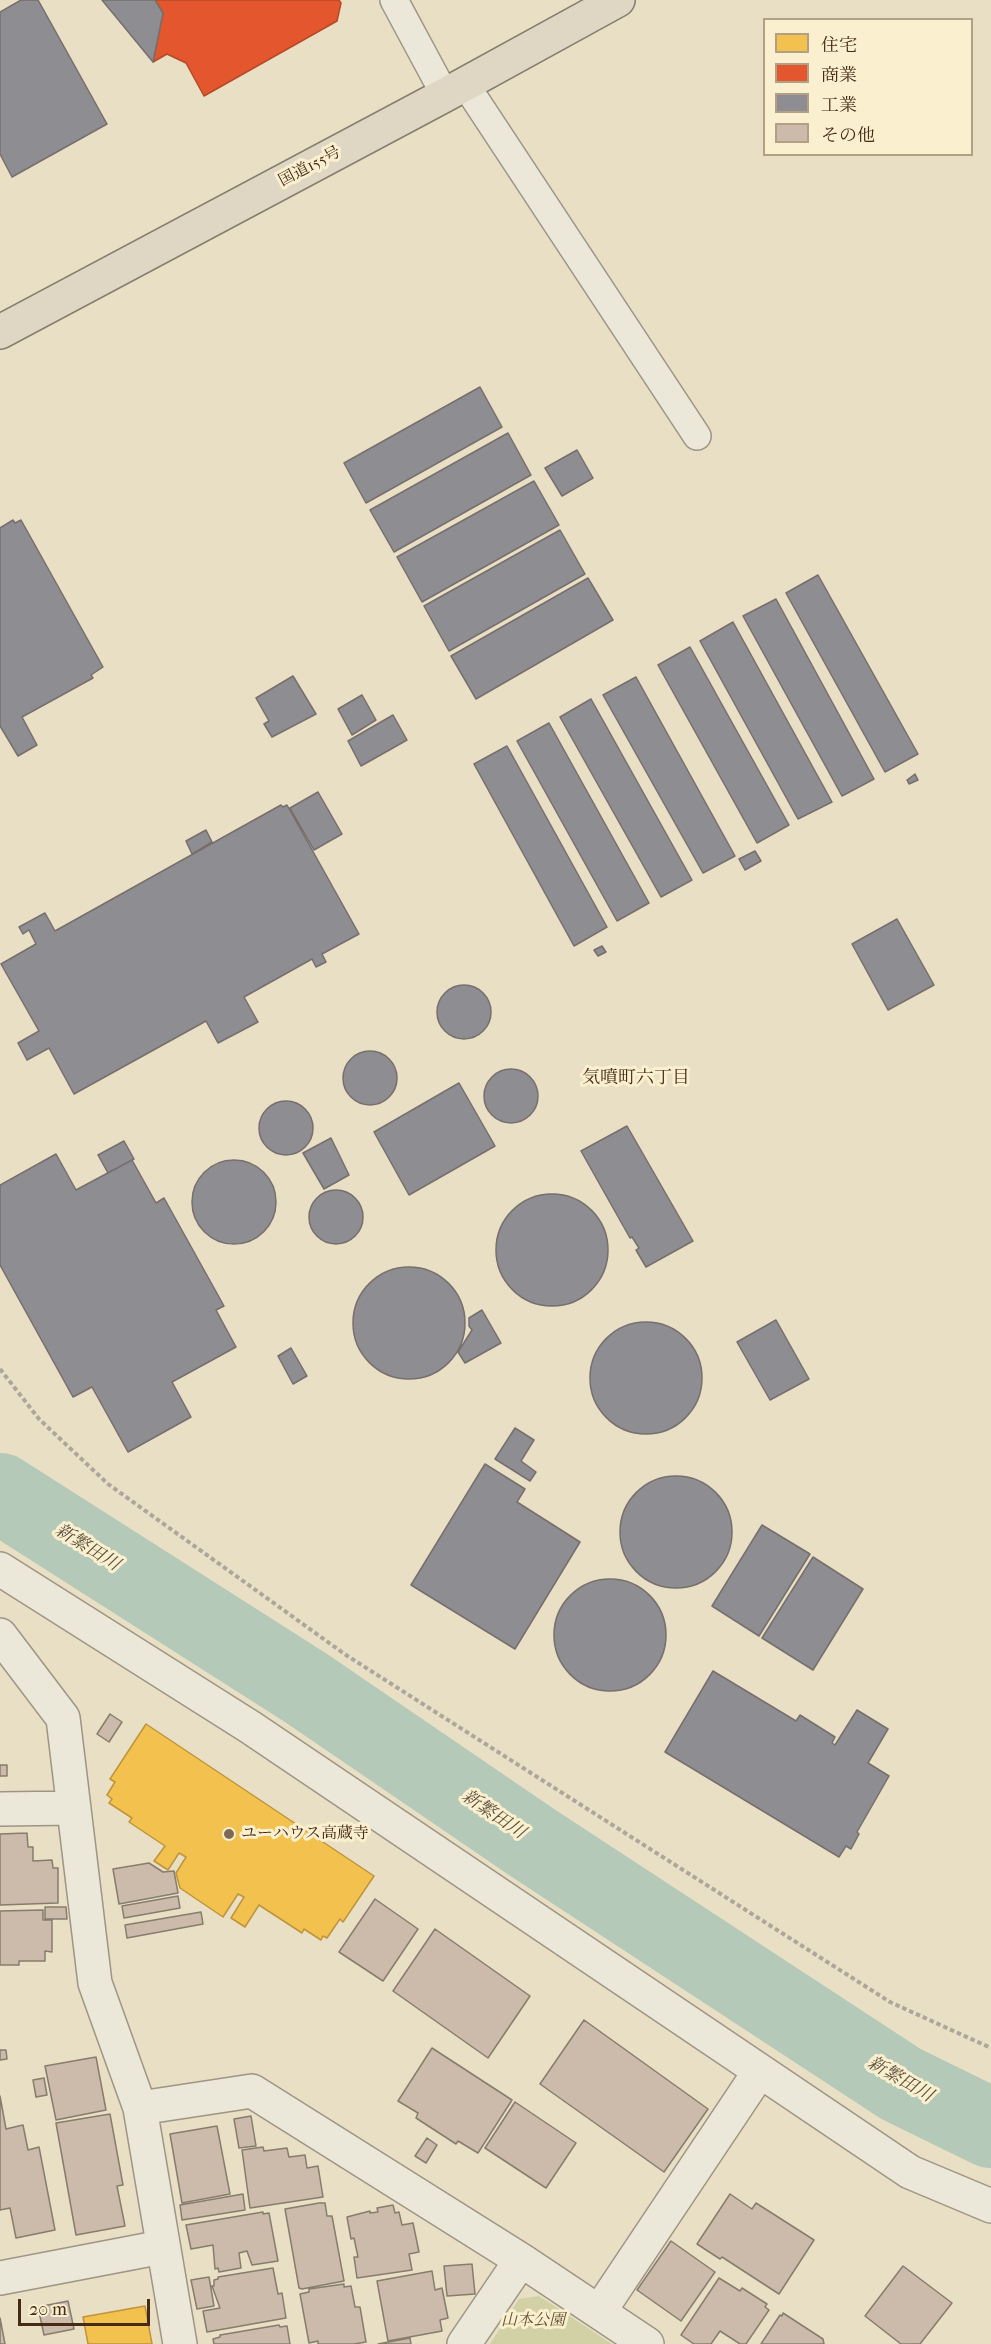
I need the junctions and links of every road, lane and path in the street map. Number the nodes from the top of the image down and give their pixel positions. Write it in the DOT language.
graph roads {
  1 [pos="394,0"];
  2 [pos="618,0"];
  3 [pos="455,89"];
  4 [pos="0,332"];
  5 [pos="697,436"];
  6 [pos="0,1370"];
  7 [pos="0,1569"];
  8 [pos="0,1635"];
  9 [pos="0,1809"];
  10 [pos="74,1809"];
  11 [pos="991,2048"];
  12 [pos="760,2071"];
  13 [pos="140,2108"];
  14 [pos="991,2206"];
  15 [pos="162,2247"];
  16 [pos="521,2260"];
  17 [pos="0,2278"];
  18 [pos="598,2312"];
  19 [pos="180,2344"];
  20 [pos="464,2344"];
  21 [pos="647,2344"];
  1 -- 3 [label="lane"];
  2 -- 3 [label="highway, 国道155号"];
  3 -- 4 [label="highway, 国道155号"];
  3 -- 5 [label="lane"];
  6 -- 11 [label="path"];
  7 -- 12 [label="street"];
  8 -- 10 [label="street"];
  9 -- 10 [label="street"];
  10 -- 13 [label="street"];
  12 -- 14 [label="street"];
  12 -- 18 [label="street"];
  13 -- 15 [label="street"];
  13 -- 16 [label="street"];
  15 -- 17 [label="street"];
  15 -- 19 [label="street"];
  16 -- 18 [label="street"];
  16 -- 20 [label="street"];
  18 -- 21 [label="street"];
}
